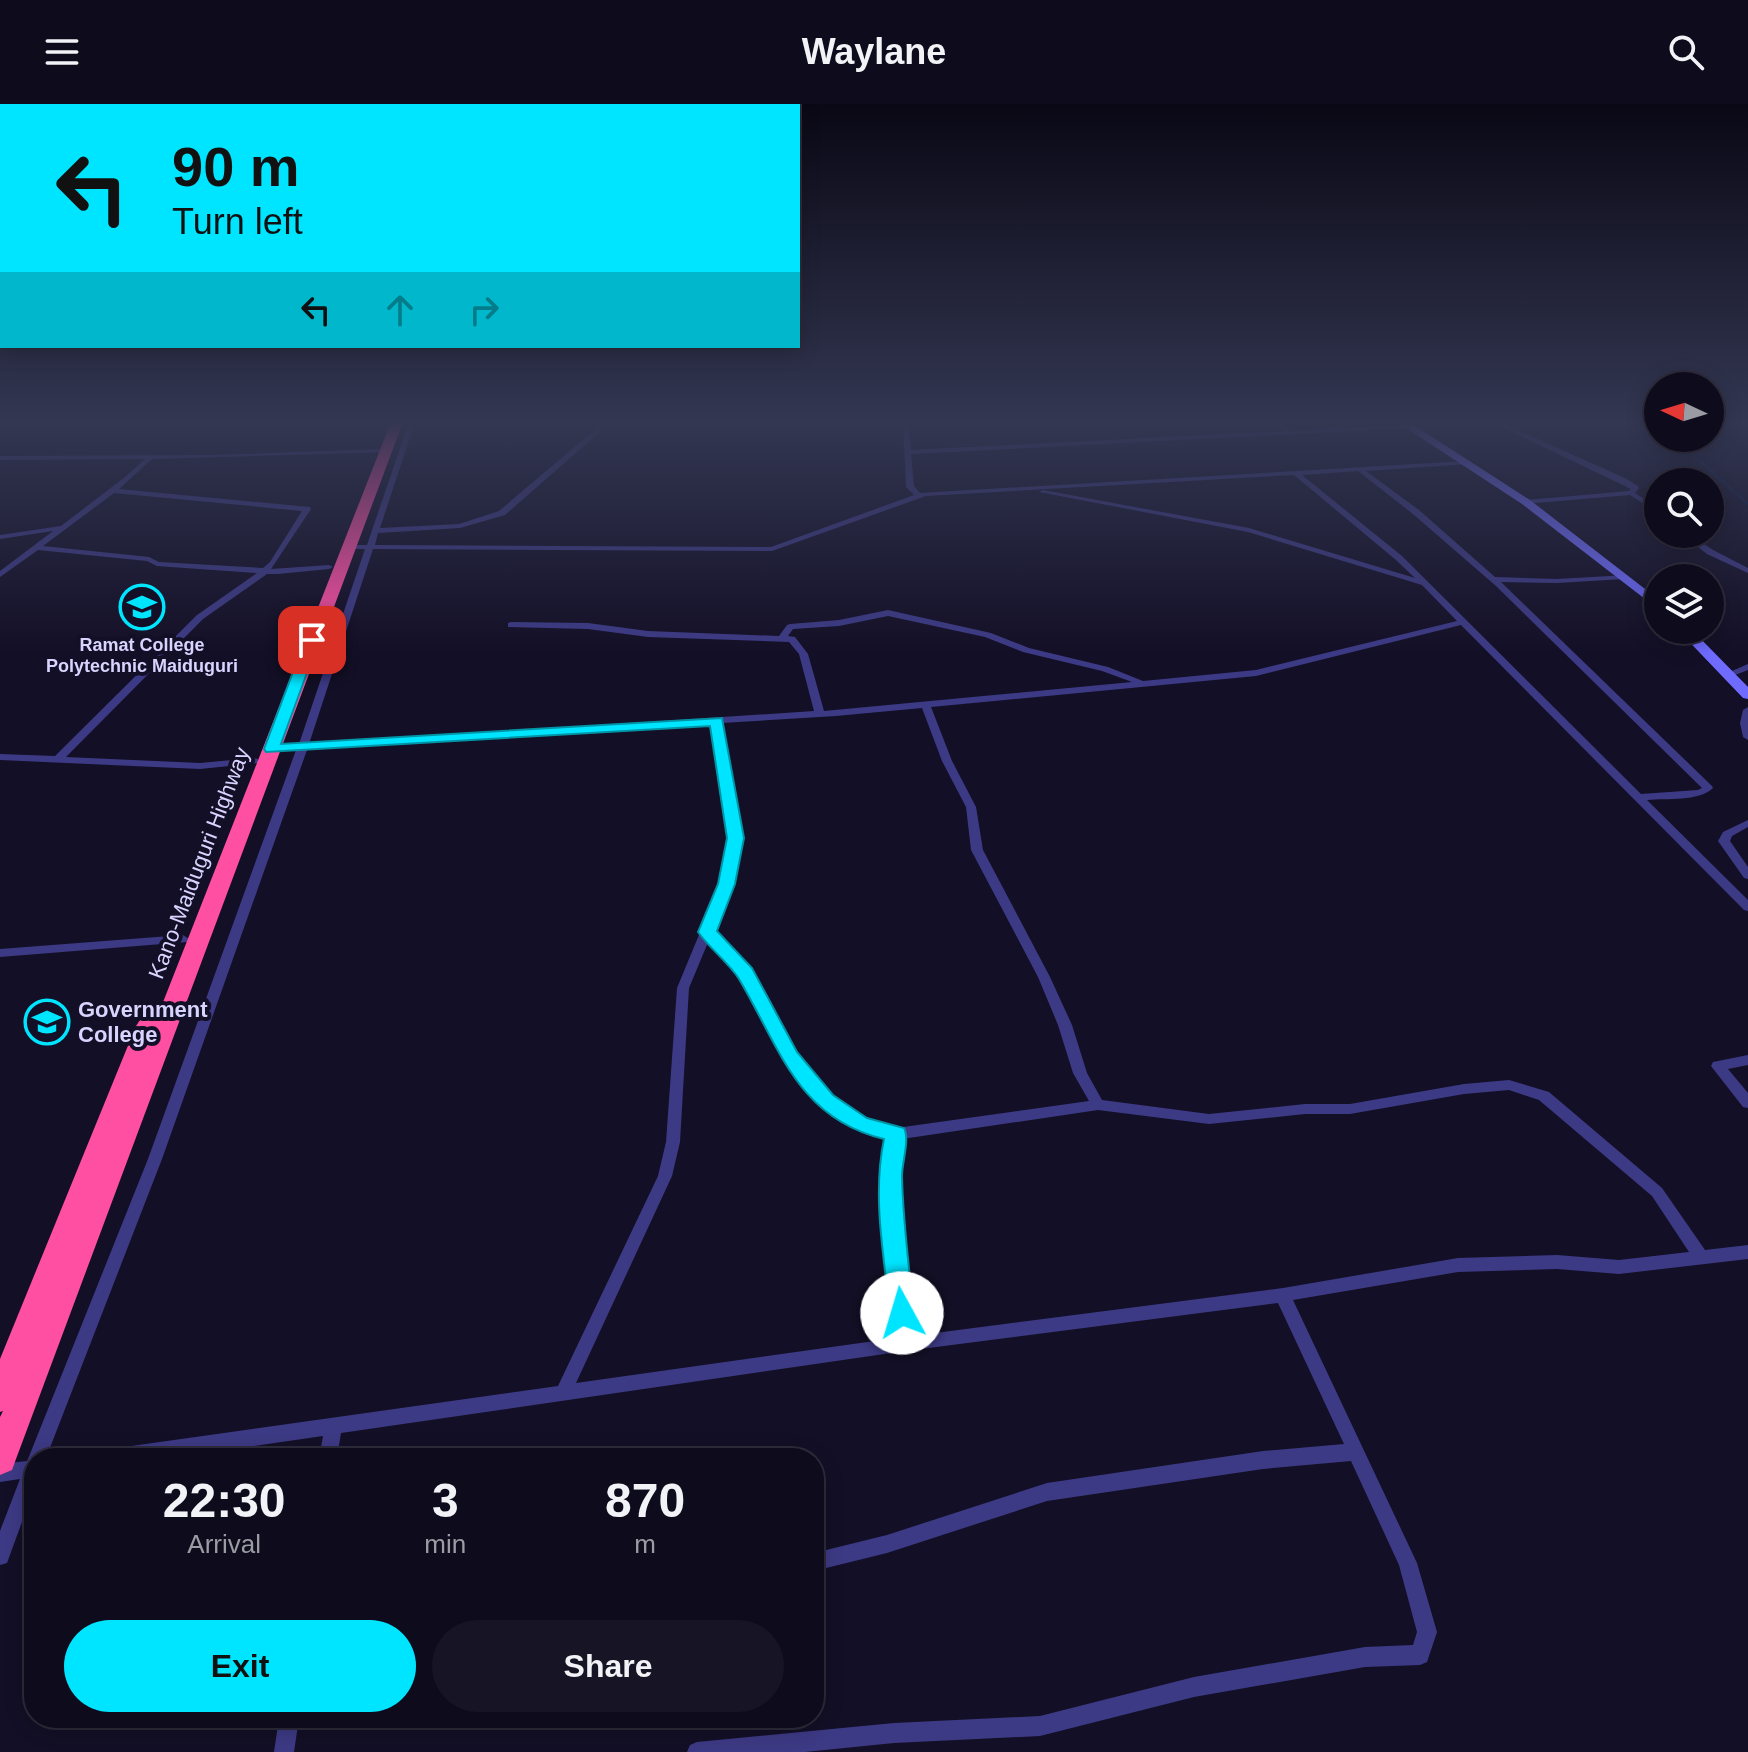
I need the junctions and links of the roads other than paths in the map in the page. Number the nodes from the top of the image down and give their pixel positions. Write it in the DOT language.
graph roads {
  1 [pos="102,499"];
  2 [pos="208,499"];
  3 [pos="359,499"];
  4 [pos="370,499"];
  5 [pos="386,499"];
  6 [pos="518,499"];
  7 [pos="907,499"];
  8 [pos="1080,499"];
  9 [pos="1328,499"];
  10 [pos="1399,499"];
  11 [pos="1521,499"];
  12 [pos="1562,499"];
  13 [pos="1526,502"];
  14 [pos="64,528"];
  15 [pos="375,531"];
  16 [pos="0,537"];
  17 [pos="359,547"];
  18 [pos="38,548"];
  19 [pos="1704,548"];
  20 [pos="329,567"];
  21 [pos="265,571"];
  22 [pos="1748,571"];
  23 [pos="0,575"];
  24 [pos="1624,577"];
  25 [pos="1494,579"];
  26 [pos="1424,584"];
  27 [pos="1644,593"];
  28 [pos="1463,622"];
  29 [pos="511,625"];
  30 [pos="783,637"];
  31 [pos="1699,644"];
  32 [pos="1748,667"];
  33 [pos="1730,674"];
  34 [pos="1144,683"];
  35 [pos="1748,695"];
  36 [pos="926,705"];
  37 [pos="1748,710"];
  38 [pos="820,714"];
  39 [pos="717,721"];
  40 [pos="1748,737"];
  41 [pos="303,746"];
  42 [pos="263,755"];
  43 [pos="0,757"];
  44 [pos="57,760"];
  45 [pos="1639,797"];
  46 [pos="1748,823"];
  47 [pos="1747,874"];
  48 [pos="1746,902"];
  49 [pos="708,932"];
  50 [pos="183,939"];
  51 [pos="0,953"];
  52 [pos="1748,1060"];
  53 [pos="1748,1103"];
  54 [pos="1098,1105"];
  55 [pos="896,1134"];
  56 [pos="1748,1252"];
  57 [pos="1701,1258"];
  58 [pos="1283,1295"];
  59 [pos="905,1344"];
  60 [pos="563,1393"];
  61 [pos="0,1397"];
  62 [pos="333,1426"];
  63 [pos="41,1448"];
  64 [pos="180,1448"];
  65 [pos="330,1448"];
  66 [pos="1356,1452"];
  67 [pos="0,1459"];
  68 [pos="24,1467"];
  69 [pos="0,1473"];
  70 [pos="24,1492"];
  71 [pos="0,1556"];
  72 [pos="824,1560"];
  73 [pos="288,1728"];
  74 [pos="284,1752"];
  75 [pos="697,1752"];
  1 -- 14 [label="street"];
  2 -- 21 [label="street"];
  3 -- 20 [label="highway, Kano-Maiduguri Highway"];
  4 -- 17 [label="highway, Kano-Maiduguri Highway"];
  5 -- 15 [label="street"];
  6 -- 15 [label="street"];
  7 -- 17 [label="street"];
  8 -- 26 [label="street"];
  9 -- 26 [label="street"];
  10 -- 25 [label="street"];
  11 -- 13 [label="street"];
  12 -- 13 [label="street"];
  13 -- 24 [label="street"];
  14 -- 16 [label="street"];
  14 -- 18 [label="street"];
  15 -- 17 [label="street"];
  17 -- 41 [label="street"];
  17 -- 42 [label="highway, Kano-Maiduguri Highway"];
  18 -- 21 [label="street"];
  18 -- 23 [label="street"];
  19 -- 22 [label="street"];
  20 -- 21 [label="street"];
  20 -- 42 [label="highway, Kano-Maiduguri Highway"];
  21 -- 44 [label="street"];
  24 -- 25 [label="street"];
  24 -- 27 [label="street"];
  25 -- 45 [label="street"];
  26 -- 28 [label="street"];
  28 -- 34 [label="street"];
  28 -- 45 [label="street"];
  29 -- 30 [label="street"];
  30 -- 34 [label="street"];
  30 -- 38 [label="street"];
  31 -- 33 [label="street"];
  32 -- 33 [label="street"];
  33 -- 35 [label="street"];
  34 -- 36 [label="street"];
  36 -- 38 [label="street"];
  36 -- 54 [label="street"];
  37 -- 40 [label="street"];
  38 -- 39 [label="street"];
  39 -- 41 [label="street"];
  39 -- 49 [label="street"];
  41 -- 42 [label="street"];
  41 -- 63 [label="street"];
  42 -- 44 [label="street"];
  42 -- 50 [label="highway, Kano-Maiduguri Highway"];
  42 -- 67 [label="highway, Kano-Maiduguri Highway"];
  43 -- 44 [label="street"];
  45 -- 48 [label="street"];
  46 -- 47 [label="street"];
  49 -- 55 [label="street"];
  49 -- 60 [label="street"];
  50 -- 51 [label="street"];
  50 -- 61 [label="highway, Kano-Maiduguri Highway"];
  52 -- 53 [label="street"];
  54 -- 55 [label="street"];
  54 -- 57 [label="street"];
  55 -- 59 [label="street"];
  56 -- 57 [label="street"];
  57 -- 58 [label="street"];
  58 -- 59 [label="street"];
  58 -- 66 [label="street"];
  59 -- 60 [label="street"];
  60 -- 62 [label="street"];
  62 -- 64 [label="street"];
  62 -- 65 [label="street"];
  66 -- 72 [label="street"];
  66 -- 75 [label="street"];
  68 -- 69 [label="street"];
  70 -- 71 [label="street"];
  73 -- 74 [label="street"];
}
